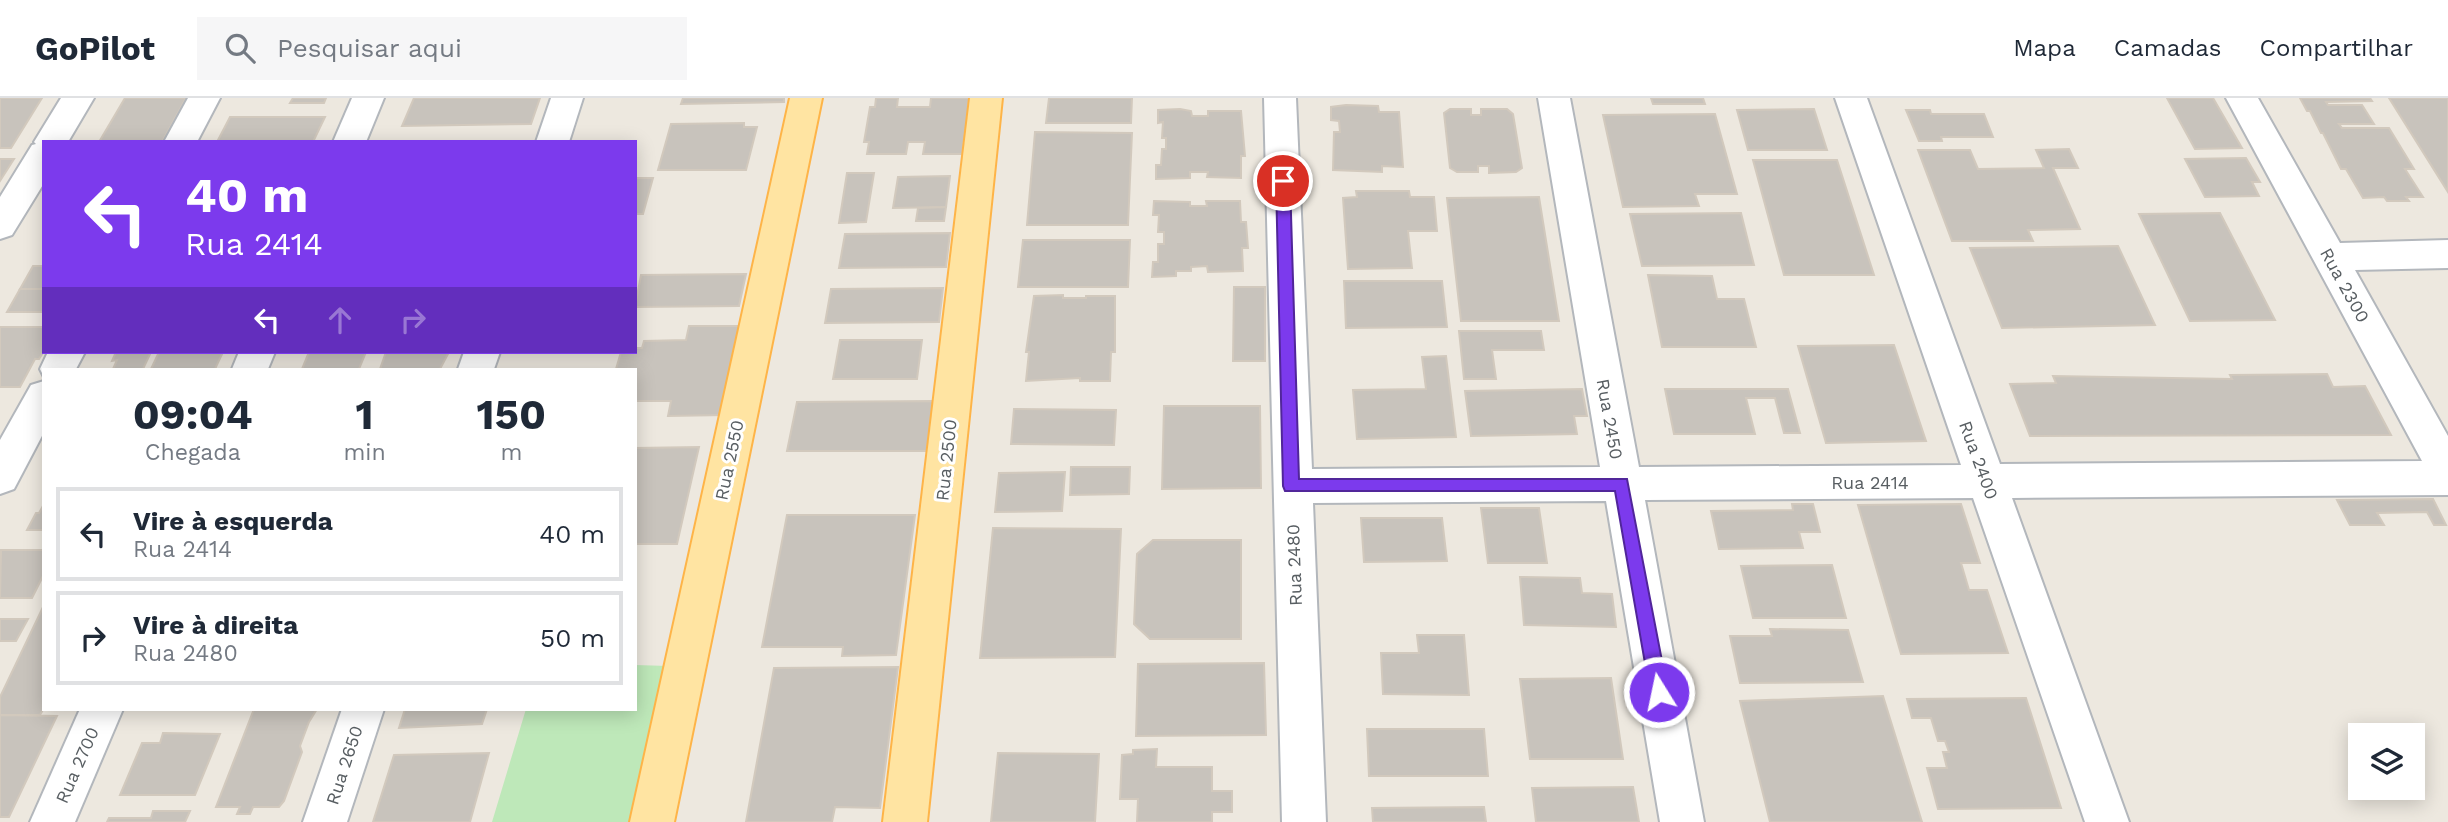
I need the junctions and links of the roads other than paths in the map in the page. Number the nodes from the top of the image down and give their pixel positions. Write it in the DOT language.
graph roads {
  1 [pos="78,98"];
  2 [pos="204,98"];
  3 [pos="368,98"];
  4 [pos="566,98"];
  5 [pos="806,98"];
  6 [pos="986,98"];
  7 [pos="1280,98"];
  8 [pos="1554,98"];
  9 [pos="1851,98"];
  10 [pos="2242,98"];
  11 [pos="52,140"];
  12 [pos="181,140"];
  13 [pos="350,140"];
  14 [pos="553,140"];
  15 [pos="42,157"];
  16 [pos="0,226"];
  17 [pos="2448,254"];
  18 [pos="2330,257"];
  19 [pos="42,400"];
  20 [pos="2448,472"];
  21 [pos="0,477"];
  22 [pos="2448,478"];
  23 [pos="1986,481"];
  24 [pos="1622,484"];
  25 [pos="1291,486"];
  26 [pos="101,711"];
  27 [pos="362,711"];
  28 [pos="52,822"];
  29 [pos="325,822"];
  30 [pos="652,822"];
  31 [pos="905,822"];
  32 [pos="1304,822"];
  33 [pos="1682,822"];
  34 [pos="2107,822"];
  1 -- 11 [label="street"];
  2 -- 12 [label="street"];
  3 -- 13 [label="street"];
  4 -- 14 [label="street"];
  5 -- 30 [label="main road, Rua 2550"];
  6 -- 31 [label="main road, Rua 2500"];
  7 -- 25 [label="street, Rua 2480"];
  8 -- 24 [label="street, Rua 2450"];
  9 -- 23 [label="street, Rua 2400"];
  10 -- 18 [label="street, Rua 2300"];
  15 -- 16 [label="street"];
  17 -- 18 [label="street"];
  18 -- 20 [label="street, Rua 2300"];
  19 -- 21 [label="street"];
  22 -- 23 [label="street, Rua 2414"];
  23 -- 24 [label="street, Rua 2414"];
  23 -- 34 [label="street, Rua 2400"];
  24 -- 25 [label="street, Rua 2414"];
  24 -- 33 [label="street, Rua 2450"];
  25 -- 32 [label="street, Rua 2480"];
  26 -- 28 [label="street, Rua 2700"];
  27 -- 29 [label="street, Rua 2650"];
}
